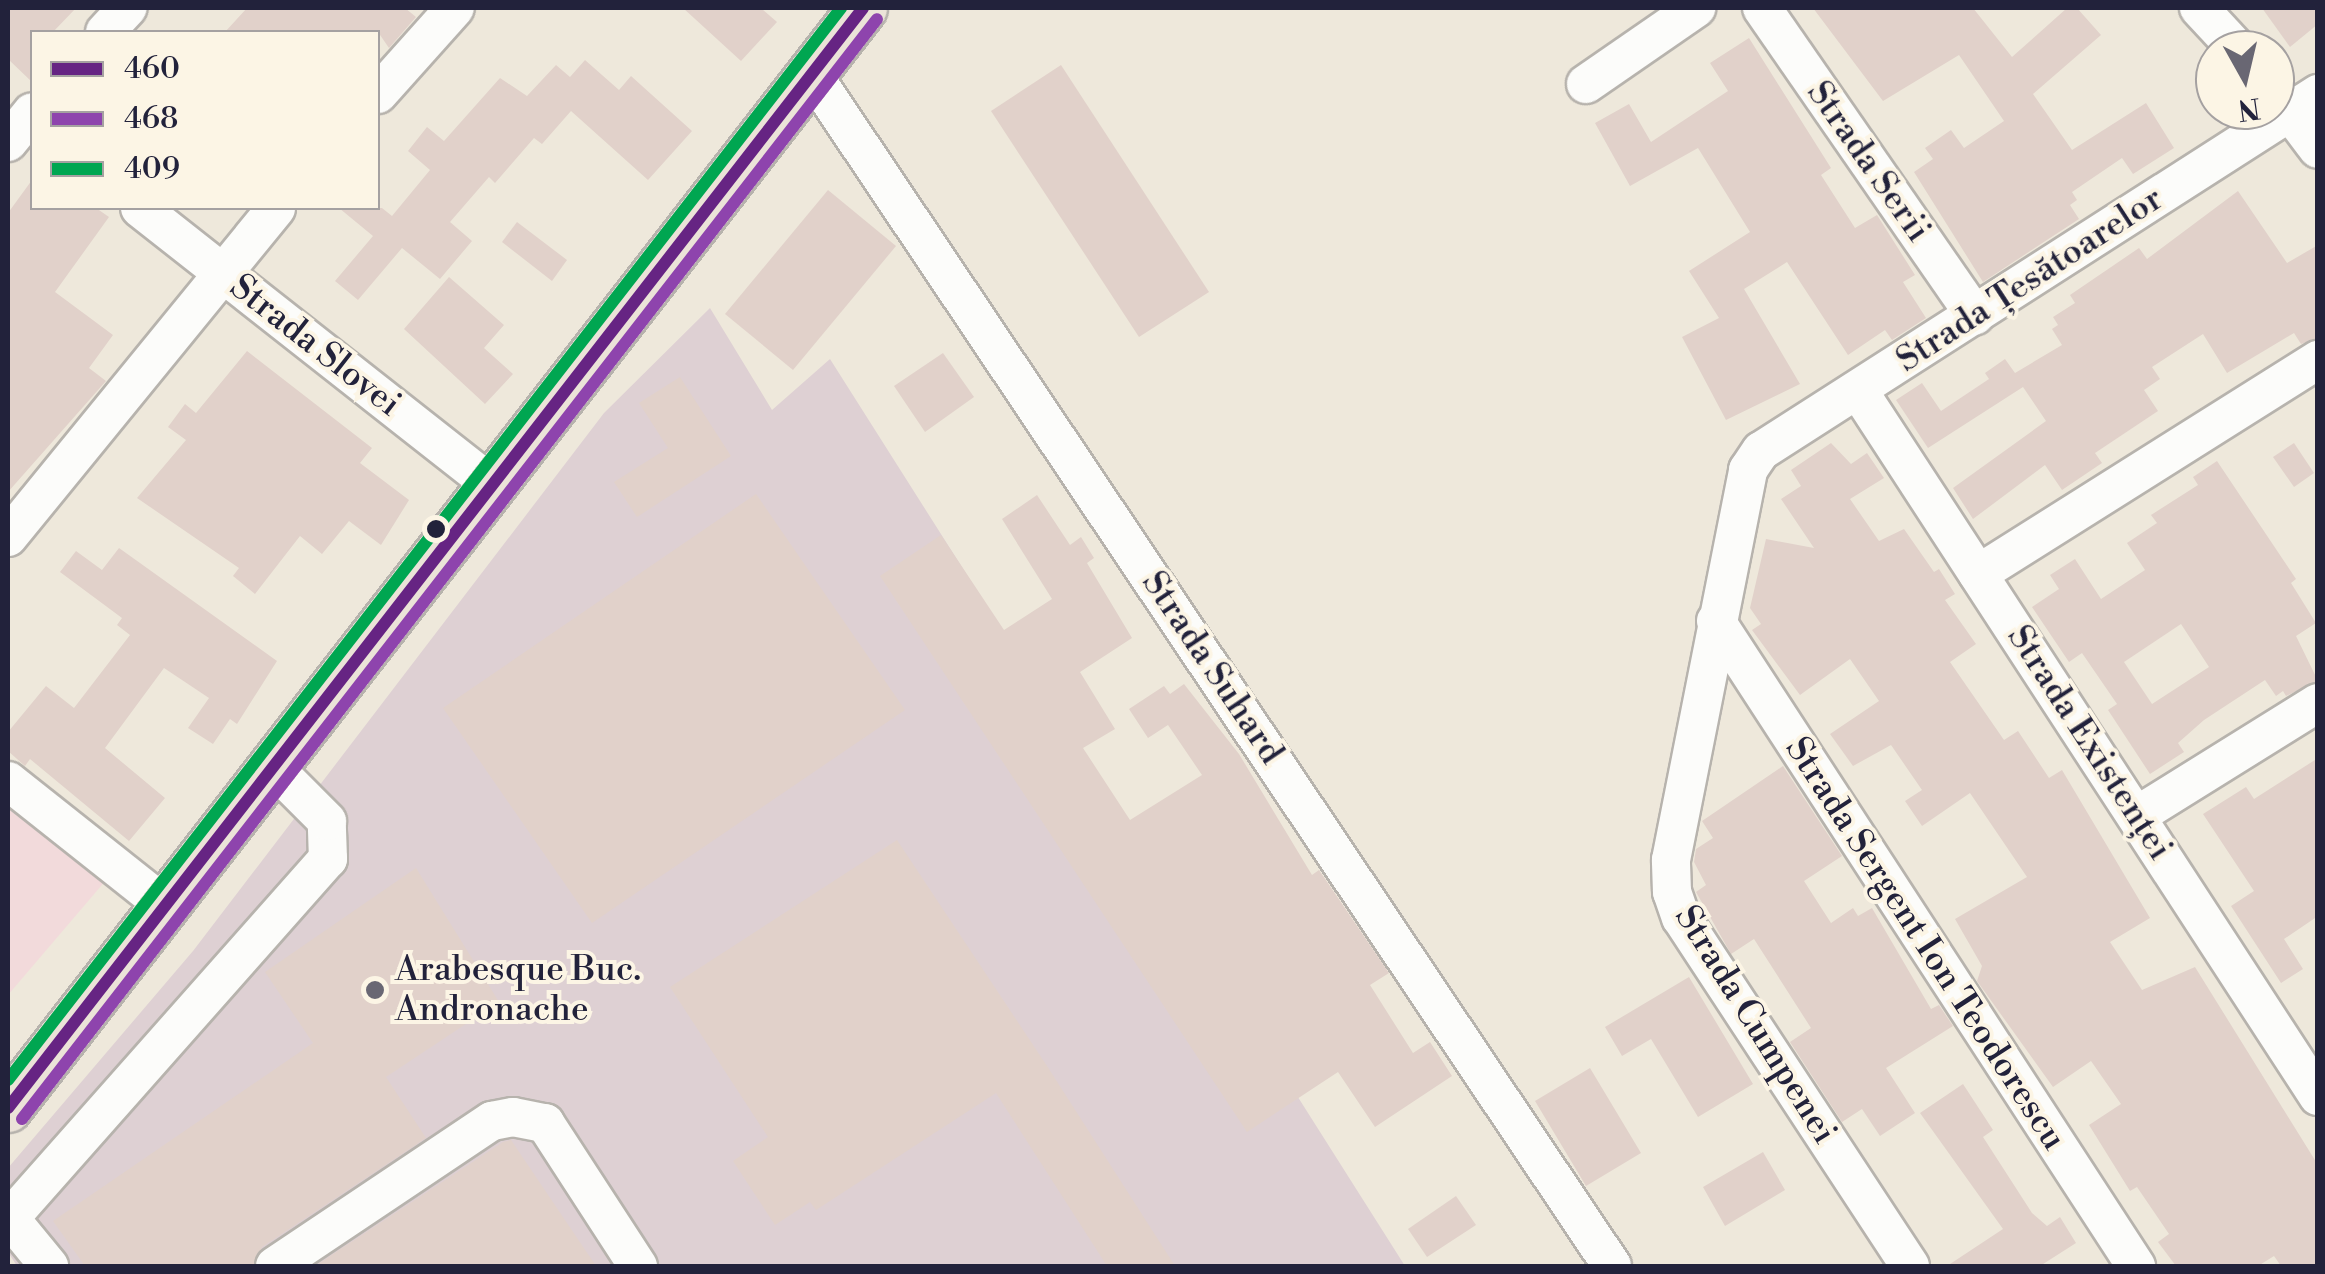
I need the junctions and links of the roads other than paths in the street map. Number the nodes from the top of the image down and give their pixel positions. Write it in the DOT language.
graph roads {
  1 [pos="128,8"];
  2 [pos="455,8"];
  3 [pos="863,8"];
  4 [pos="1696,8"];
  5 [pos="1762,8"];
  6 [pos="2199,8"];
  7 [pos="107,30"];
  8 [pos="2219,30"];
  9 [pos="810,71"];
  10 [pos="1586,84"];
  11 [pos="380,92"];
  12 [pos="2295,101"];
  13 [pos="2248,130"];
  14 [pos="2318,149"];
  15 [pos="143,210"];
  16 [pos="274,210"];
  17 [pos="220,271"];
  18 [pos="1975,316"];
  19 [pos="2318,360"];
  20 [pos="1858,390"];
  21 [pos="1748,470"];
  22 [pos="490,484"];
  23 [pos="8,538"];
  24 [pos="1978,574"];
  25 [pos="1716,621"];
  26 [pos="2318,703"];
  27 [pos="270,764"];
  28 [pos="8,781"];
  29 [pos="2138,816"];
  30 [pos="162,902"];
  31 [pos="99,984"];
  32 [pos="8,1057"];
  33 [pos="2311,1071"];
  34 [pos="8,1108"];
  35 [pos="9,1217"];
  36 [pos="49,1266"];
  37 [pos="275,1266"];
  38 [pos="638,1266"];
  39 [pos="1612,1266"];
  40 [pos="1910,1266"];
  41 [pos="2136,1266"];
  1 -- 7 [label="street"];
  2 -- 11 [label="street"];
  3 -- 9 [label="main road"];
  4 -- 10 [label="street"];
  5 -- 18 [label="street, Strada Serii"];
  6 -- 8 [label="street"];
  9 -- 22 [label="main road"];
  9 -- 39 [label="street, Strada Suhard"];
  12 -- 14 [label="street"];
  13 -- 18 [label="street, Strada Țesătoarelor"];
  15 -- 17 [label="street, Strada Slovei"];
  16 -- 17 [label="street"];
  17 -- 22 [label="street, Strada Slovei"];
  17 -- 23 [label="street"];
  18 -- 20 [label="street, Strada Țesătoarelor"];
  19 -- 24 [label="street"];
  20 -- 21 [label="street, Strada Țesătoarelor"];
  20 -- 24 [label="street, Strada Existenței"];
  21 -- 25 [label="street, Strada Cumpenei"];
  22 -- 27 [label="main road"];
  24 -- 29 [label="street, Strada Existenței"];
  25 -- 40 [label="street, Strada Cumpenei"];
  25 -- 41 [label="street, Strada Sergent Ion Teodorescu"];
  26 -- 29 [label="street"];
  27 -- 30 [label="main road"];
  27 -- 35 [label="street"];
  28 -- 30 [label="street"];
  29 -- 33 [label="street, Strada Existenței"];
  30 -- 31 [label="main road"];
  31 -- 32 [label="main road"];
  31 -- 34 [label="main road"];
  35 -- 36 [label="street"];
  37 -- 38 [label="street"];
}
